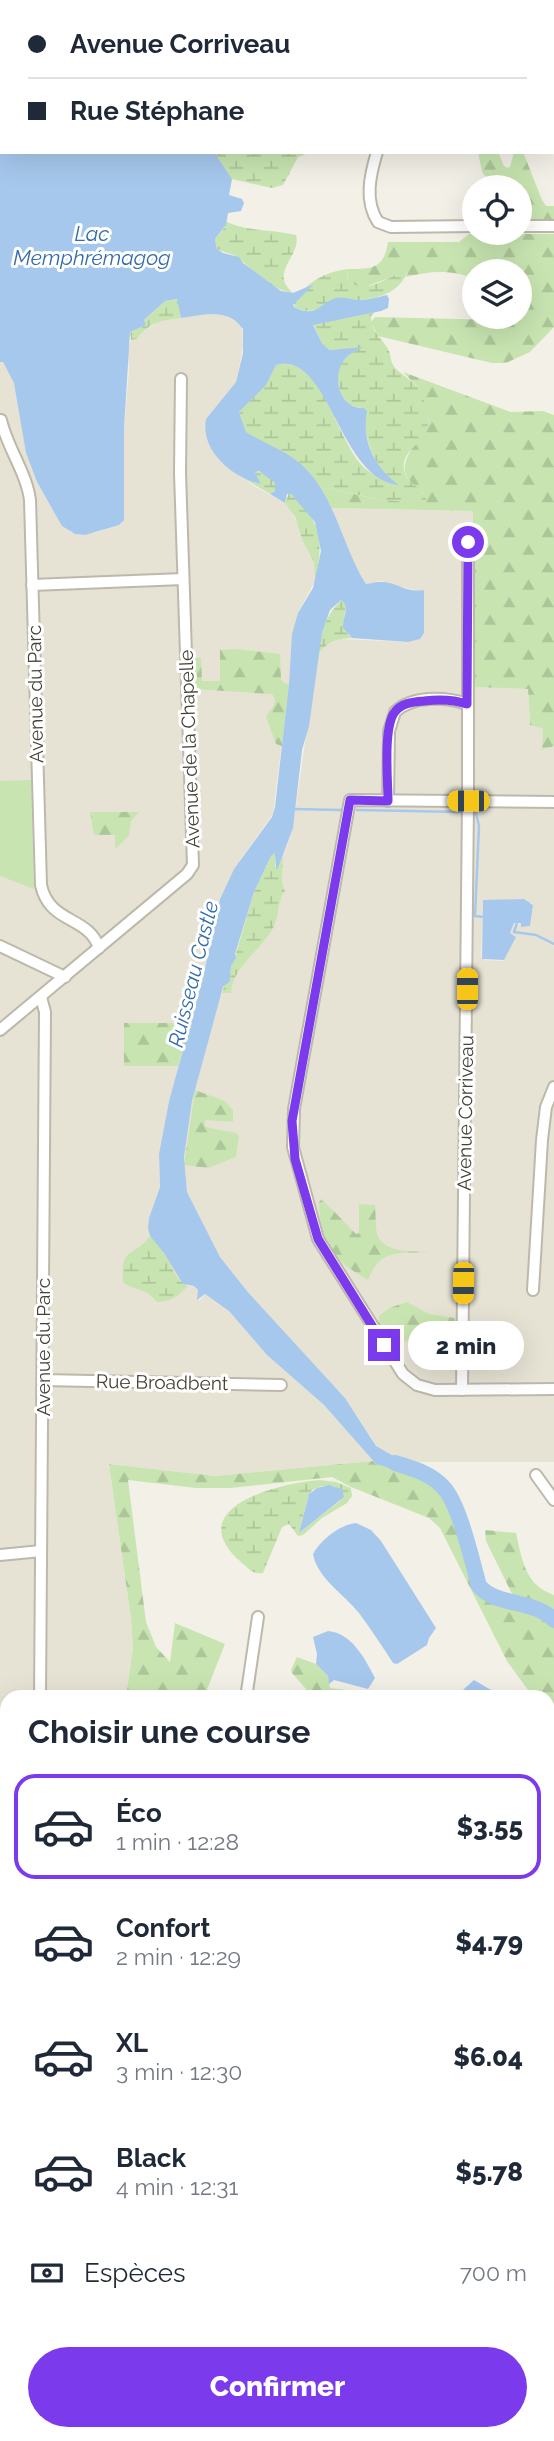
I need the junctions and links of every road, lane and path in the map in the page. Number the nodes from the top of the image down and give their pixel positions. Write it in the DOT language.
graph roads {
  1 [pos="376,154"];
  2 [pos="462,226"];
  3 [pos="532,226"];
  4 [pos="554,226"];
  5 [pos="181,379"];
  6 [pos="1,419"];
  7 [pos="468,542"];
  8 [pos="183,579"];
  9 [pos="32,585"];
  10 [pos="467,704"];
  11 [pos="388,801"];
  12 [pos="468,801"];
  13 [pos="554,802"];
  14 [pos="0,946"];
  15 [pos="99,948"];
  16 [pos="65,977"];
  17 [pos="41,997"];
  18 [pos="0,1030"];
  19 [pos="554,1087"];
  20 [pos="533,1290"];
  21 [pos="43,1380"];
  22 [pos="281,1385"];
  23 [pos="554,1389"];
  24 [pos="462,1390"];
  25 [pos="536,1475"];
  26 [pos="554,1500"];
  27 [pos="41,1551"];
  28 [pos="0,1555"];
  29 [pos="258,1617"];
  30 [pos="40,1690"];
  31 [pos="247,1690"];
  1 -- 2 [label="street"];
  3 -- 4 [label="street"];
  5 -- 8 [label="street, Avenue de la Chapelle"];
  6 -- 9 [label="street, Avenue du Parc"];
  7 -- 10 [label="street, Avenue Corriveau"];
  8 -- 9 [label="street"];
  8 -- 15 [label="street, Avenue de la Chapelle"];
  9 -- 15 [label="street, Avenue du Parc"];
  10 -- 11 [label="street"];
  10 -- 12 [label="street, Avenue Corriveau"];
  11 -- 12 [label="street"];
  11 -- 24 [label="street"];
  12 -- 13 [label="street"];
  12 -- 24 [label="street, Avenue Corriveau"];
  14 -- 16 [label="street"];
  15 -- 16 [label="street, Avenue de la Chapelle"];
  16 -- 17 [label="street, Avenue de la Chapelle"];
  17 -- 18 [label="street, Avenue de la Chapelle"];
  17 -- 21 [label="street, Avenue du Parc"];
  19 -- 20 [label="street"];
  21 -- 22 [label="street, Rue Broadbent"];
  21 -- 27 [label="street, Avenue du Parc"];
  23 -- 24 [label="street"];
  25 -- 26 [label="street"];
  27 -- 28 [label="street"];
  27 -- 30 [label="street, Avenue du Parc"];
  29 -- 31 [label="street"];
}
